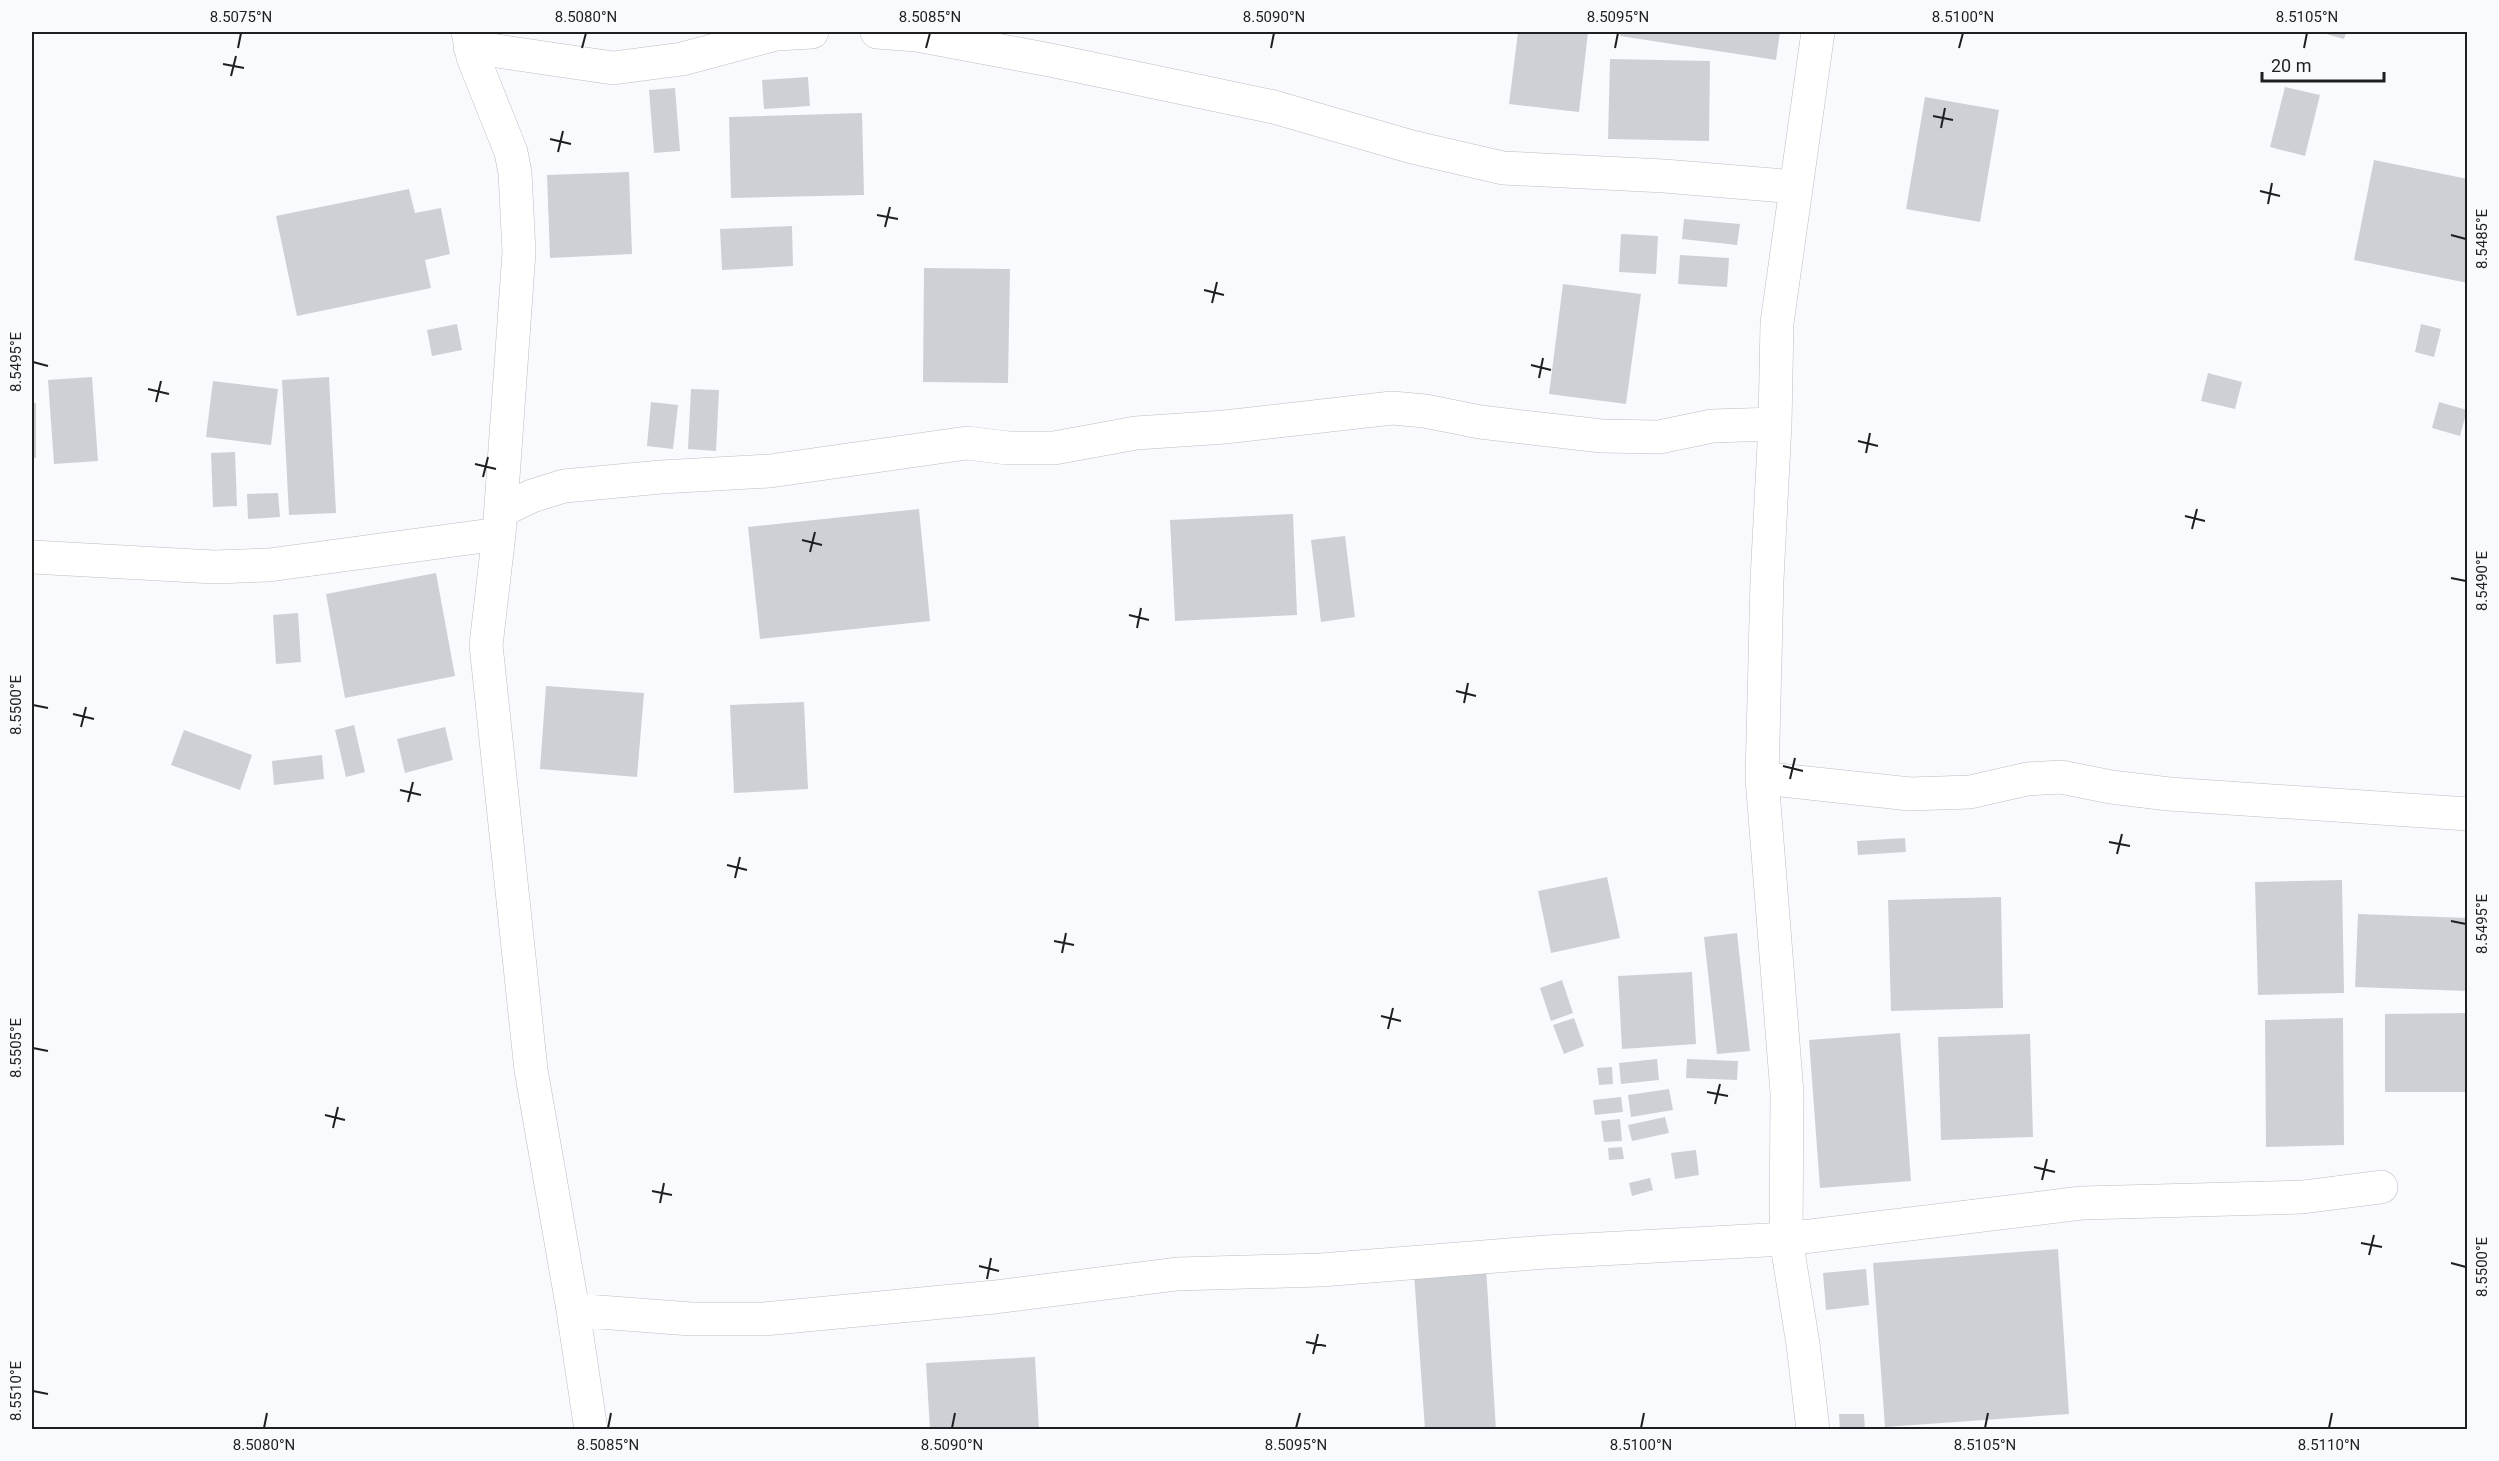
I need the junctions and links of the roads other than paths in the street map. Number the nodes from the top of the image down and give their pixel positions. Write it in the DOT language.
graph roads {
  1 [pos="812,32"];
  2 [pos="877,32"];
  3 [pos="1818,32"];
  4 [pos="469,39"];
  5 [pos="1796,188"];
  6 [pos="1775,424"];
  7 [pos="500,523"];
  8 [pos="32,557"];
  9 [pos="1762,778"];
  10 [pos="2468,814"];
  11 [pos="2380,1187"];
  12 [pos="1786,1239"];
  13 [pos="573,1310"];
  14 [pos="591,1430"];
  15 [pos="1813,1430"];
  1 -- 4 [label="street"];
  2 -- 5 [label="street"];
  3 -- 5 [label="street"];
  4 -- 7 [label="street"];
  5 -- 6 [label="street"];
  6 -- 7 [label="street"];
  6 -- 9 [label="street"];
  7 -- 8 [label="street"];
  7 -- 13 [label="street"];
  9 -- 10 [label="street"];
  9 -- 12 [label="street"];
  11 -- 12 [label="street"];
  12 -- 13 [label="street"];
  12 -- 15 [label="street"];
  13 -- 14 [label="street"];
}
